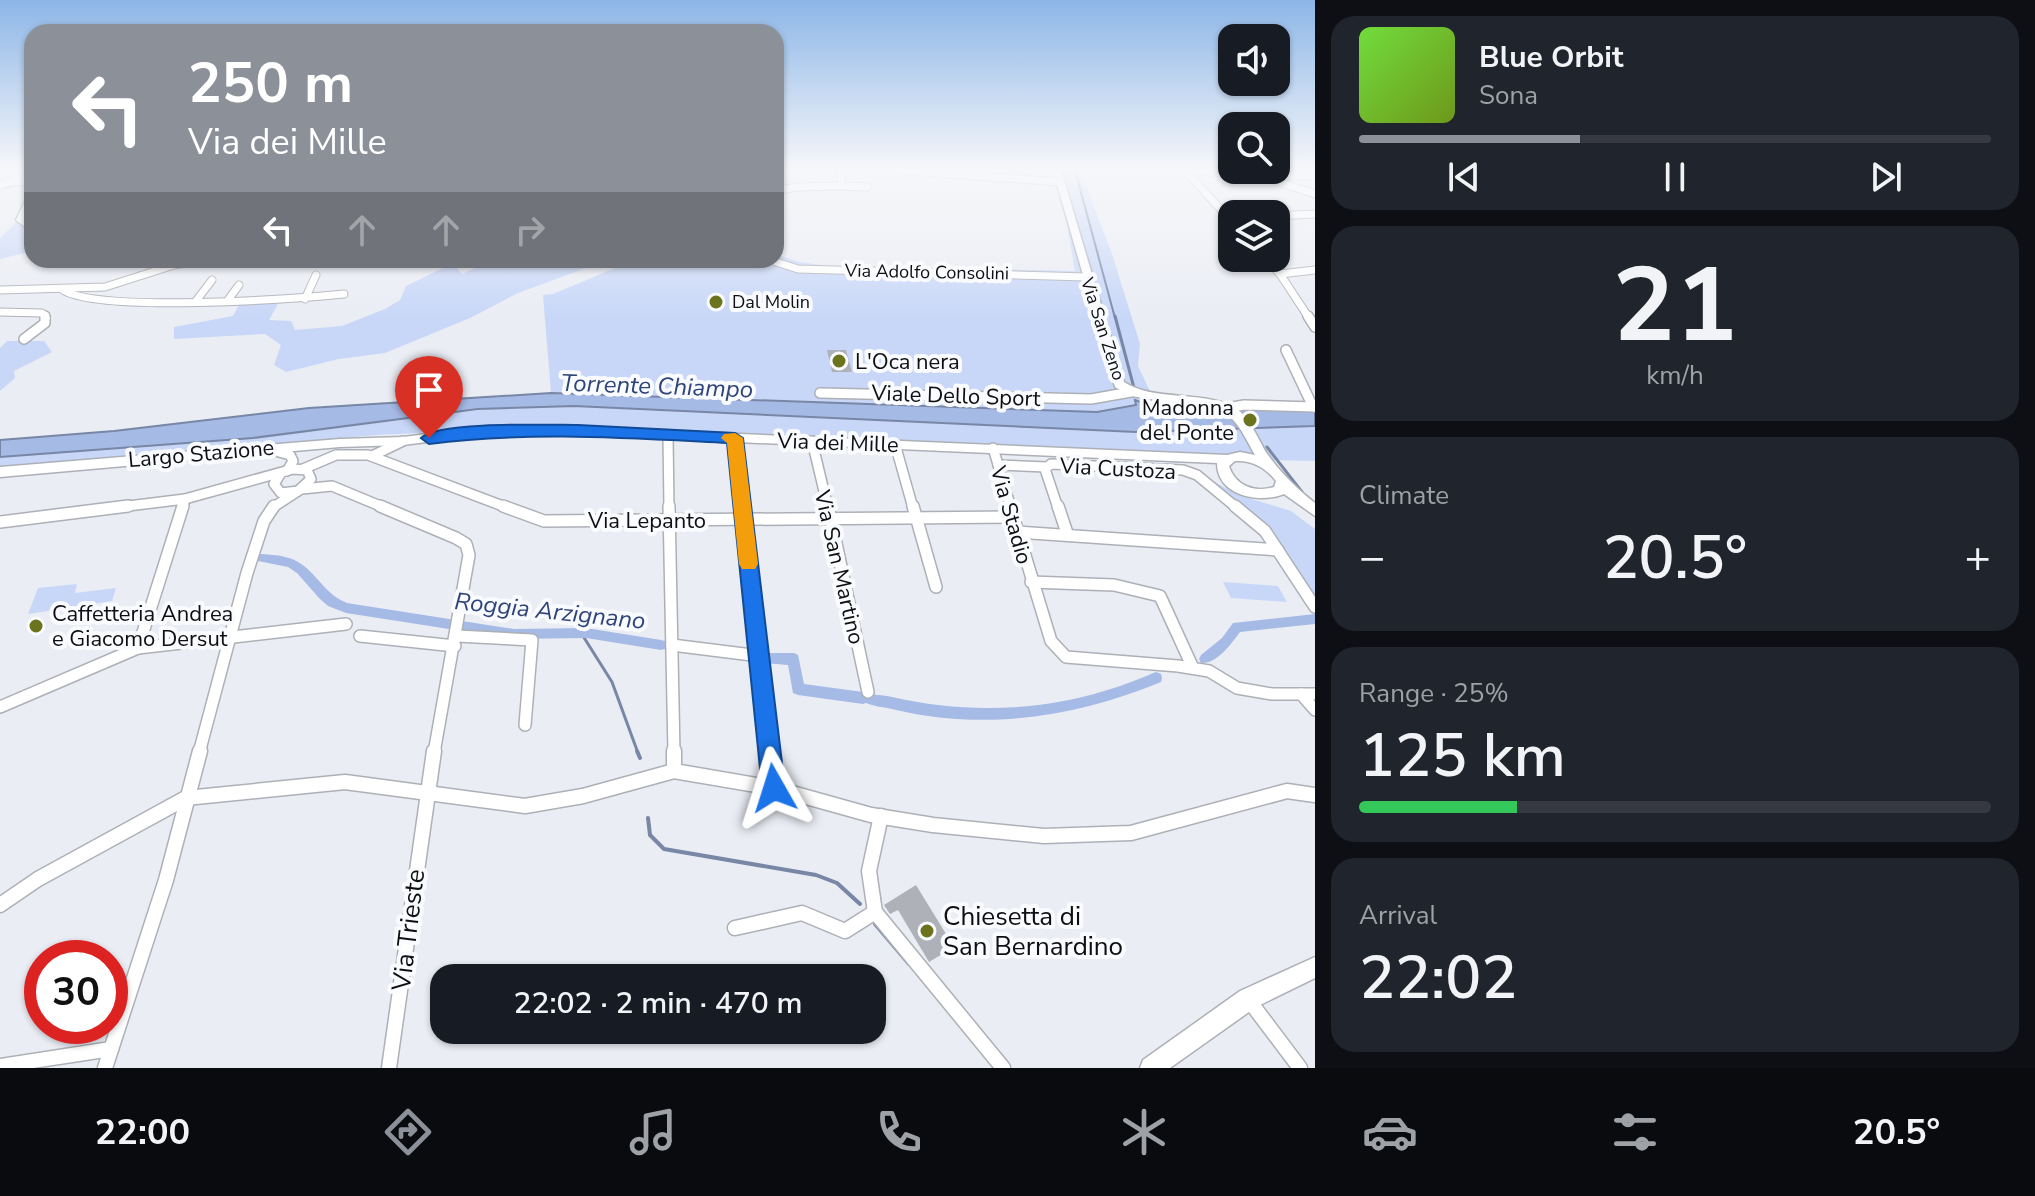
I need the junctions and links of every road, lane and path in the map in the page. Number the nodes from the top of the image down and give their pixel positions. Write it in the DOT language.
graph roads {
  1 [pos="1070,220"];
  2 [pos="784,264"];
  3 [pos="165,268"];
  4 [pos="1315,270"];
  5 [pos="1280,274"];
  6 [pos="316,275"];
  7 [pos="1086,277"];
  8 [pos="212,280"];
  9 [pos="239,285"];
  10 [pos="0,290"];
  11 [pos="63,290"];
  12 [pos="344,294"];
  13 [pos="305,299"];
  14 [pos="228,300"];
  15 [pos="196,301"];
  16 [pos="1303,308"];
  17 [pos="1315,310"];
  18 [pos="0,312"];
  19 [pos="1315,327"];
  20 [pos="24,339"];
  21 [pos="1286,350"];
  22 [pos="1119,384"];
  23 [pos="1131,392"];
  24 [pos="820,393"];
  25 [pos="1091,399"];
  26 [pos="1314,407"];
  27 [pos="1229,410"];
  28 [pos="668,436"];
  29 [pos="735,438"];
  30 [pos="403,441"];
  31 [pos="812,441"];
  32 [pos="1253,442"];
  33 [pos="895,444"];
  34 [pos="266,448"];
  35 [pos="993,448"];
  36 [pos="388,450"];
  37 [pos="372,456"];
  38 [pos="1232,458"];
  39 [pos="1179,459"];
  40 [pos="387,464"];
  41 [pos="998,465"];
  42 [pos="1046,467"];
  43 [pos="1272,468"];
  44 [pos="0,472"];
  45 [pos="284,472"];
  46 [pos="307,472"];
  47 [pos="252,481"];
  48 [pos="1231,482"];
  49 [pos="1282,482"];
  50 [pos="275,486"];
  51 [pos="300,490"];
  52 [pos="1265,495"];
  53 [pos="185,499"];
  54 [pos="273,507"];
  55 [pos="1313,508"];
  56 [pos="1013,517"];
  57 [pos="917,519"];
  58 [pos="669,520"];
  59 [pos="744,520"];
  60 [pos="830,521"];
  61 [pos="0,522"];
  62 [pos="1017,532"];
  63 [pos="1067,533"];
  64 [pos="1278,550"];
  65 [pos="1031,582"];
  66 [pos="936,587"];
  67 [pos="1315,607"];
  68 [pos="346,624"];
  69 [pos="360,636"];
  70 [pos="228,638"];
  71 [pos="456,641"];
  72 [pos="672,645"];
  73 [pos="138,648"];
  74 [pos="760,656"];
  75 [pos="1193,668"];
  76 [pos="868,692"];
  77 [pos="1308,694"];
  78 [pos="0,707"];
  79 [pos="1315,710"];
  80 [pos="525,725"];
  81 [pos="674,771"];
  82 [pos="774,788"];
  83 [pos="426,792"];
  84 [pos="1315,795"];
  85 [pos="186,798"];
  86 [pos="881,816"];
  87 [pos="0,905"];
  88 [pos="875,912"];
  89 [pos="735,928"];
  90 [pos="1315,967"];
  91 [pos="1248,999"];
  92 [pos="111,1049"];
  93 [pos="0,1066"];
  94 [pos="105,1068"];
  95 [pos="389,1068"];
  96 [pos="1003,1068"];
  97 [pos="1151,1068"];
  98 [pos="1300,1068"];
  1 -- 7 [label="main road, Via San Zeno"];
  2 -- 7 [label="street, Via Adolfo Consolini"];
  3 -- 11 [label="street"];
  4 -- 5 [label="street"];
  5 -- 16 [label="street"];
  6 -- 13 [label="street"];
  7 -- 22 [label="main road, Via San Zeno"];
  8 -- 15 [label="street"];
  9 -- 14 [label="street"];
  10 -- 11 [label="street"];
  11 -- 15 [label="street"];
  12 -- 13 [label="street"];
  13 -- 14 [label="street"];
  14 -- 15 [label="street"];
  16 -- 17 [label="street"];
  16 -- 19 [label="street"];
  18 -- 20 [label="street"];
  21 -- 26 [label="street"];
  22 -- 23 [label="main road, Via San Zeno"];
  22 -- 25 [label="street, Viale Dello Sport"];
  23 -- 25 [label="street, Viale Dello Sport"];
  23 -- 27 [label="main road, Via San Zeno"];
  24 -- 25 [label="street, Viale Dello Sport"];
  26 -- 27 [label="street"];
  27 -- 32 [label="main road"];
  28 -- 29 [label="main road, Via dei Mille"];
  28 -- 30 [label="main road, Via dei Mille"];
  28 -- 58 [label="street"];
  29 -- 31 [label="main road, Via dei Mille"];
  29 -- 59 [label="street"];
  30 -- 34 [label="main road, Largo Stazione"];
  30 -- 36 [label="street"];
  31 -- 33 [label="main road, Via dei Mille"];
  31 -- 60 [label="street, Via San Martino"];
  32 -- 38 [label="main road"];
  32 -- 43 [label="main road"];
  33 -- 35 [label="main road, Via dei Mille"];
  33 -- 57 [label="street"];
  34 -- 44 [label="main road, Largo Stazione"];
  34 -- 45 [label="street"];
  35 -- 39 [label="main road, Via dei Mille"];
  35 -- 41 [label="street, Via Stadio"];
  36 -- 37 [label="street"];
  36 -- 40 [label="street"];
  37 -- 40 [label="street, Via Lepanto"];
  37 -- 46 [label="street"];
  38 -- 39 [label="main road, Via dei Mille"];
  38 -- 43 [label="main road, Via dei Mille"];
  38 -- 48 [label="main road"];
  39 -- 48 [label="main road, Via dei Mille"];
  40 -- 58 [label="street, Via Lepanto"];
  41 -- 42 [label="street"];
  41 -- 56 [label="street, Via Stadio"];
  42 -- 63 [label="street, Via Custoza"];
  42 -- 64 [label="street, Via Custoza"];
  43 -- 49 [label="main road, Via dei Mille"];
  45 -- 46 [label="street"];
  45 -- 47 [label="street"];
  45 -- 50 [label="street"];
  46 -- 51 [label="street"];
  47 -- 50 [label="street"];
  47 -- 53 [label="street"];
  48 -- 52 [label="main road, Via dei Mille"];
  49 -- 52 [label="main road"];
  49 -- 55 [label="main road, Via dei Mille"];
  50 -- 51 [label="street"];
  50 -- 54 [label="street"];
  51 -- 54 [label="street"];
  51 -- 71 [label="street, Via Trieste"];
  52 -- 55 [label="main road, Via dei Mille"];
  53 -- 61 [label="street"];
  53 -- 73 [label="street"];
  54 -- 70 [label="street"];
  56 -- 57 [label="street, Via Lepanto"];
  56 -- 62 [label="street, Via Stadio"];
  57 -- 60 [label="street, Via Lepanto"];
  57 -- 66 [label="street"];
  58 -- 59 [label="street, Via Lepanto"];
  58 -- 72 [label="street"];
  59 -- 60 [label="street, Via Lepanto"];
  59 -- 74 [label="street"];
  60 -- 76 [label="street, Via San Martino"];
  62 -- 63 [label="street"];
  62 -- 65 [label="street, Via Stadio"];
  63 -- 64 [label="street"];
  64 -- 67 [label="street, Via Custoza"];
  65 -- 75 [label="street, Via Stadio"];
  65 -- 75 [label="street, Via Stadio"];
  68 -- 70 [label="street"];
  69 -- 71 [label="street"];
  70 -- 73 [label="street"];
  70 -- 85 [label="street"];
  71 -- 80 [label="street"];
  71 -- 83 [label="street, Via Trieste"];
  72 -- 74 [label="street"];
  72 -- 81 [label="street"];
  73 -- 78 [label="street"];
  74 -- 82 [label="street"];
  75 -- 77 [label="street, Via Stadio"];
  77 -- 79 [label="street, Via Stadio"];
  81 -- 82 [label="street"];
  81 -- 83 [label="street"];
  82 -- 86 [label="street"];
  83 -- 85 [label="street"];
  83 -- 95 [label="street, Via Trieste"];
  84 -- 86 [label="street"];
  85 -- 87 [label="street"];
  85 -- 92 [label="street"];
  86 -- 88 [label="street"];
  88 -- 89 [label="street"];
  88 -- 96 [label="street"];
  90 -- 91 [label="main road"];
  91 -- 97 [label="main road"];
  91 -- 98 [label="street"];
  92 -- 93 [label="street"];
  92 -- 94 [label="street"];
}
